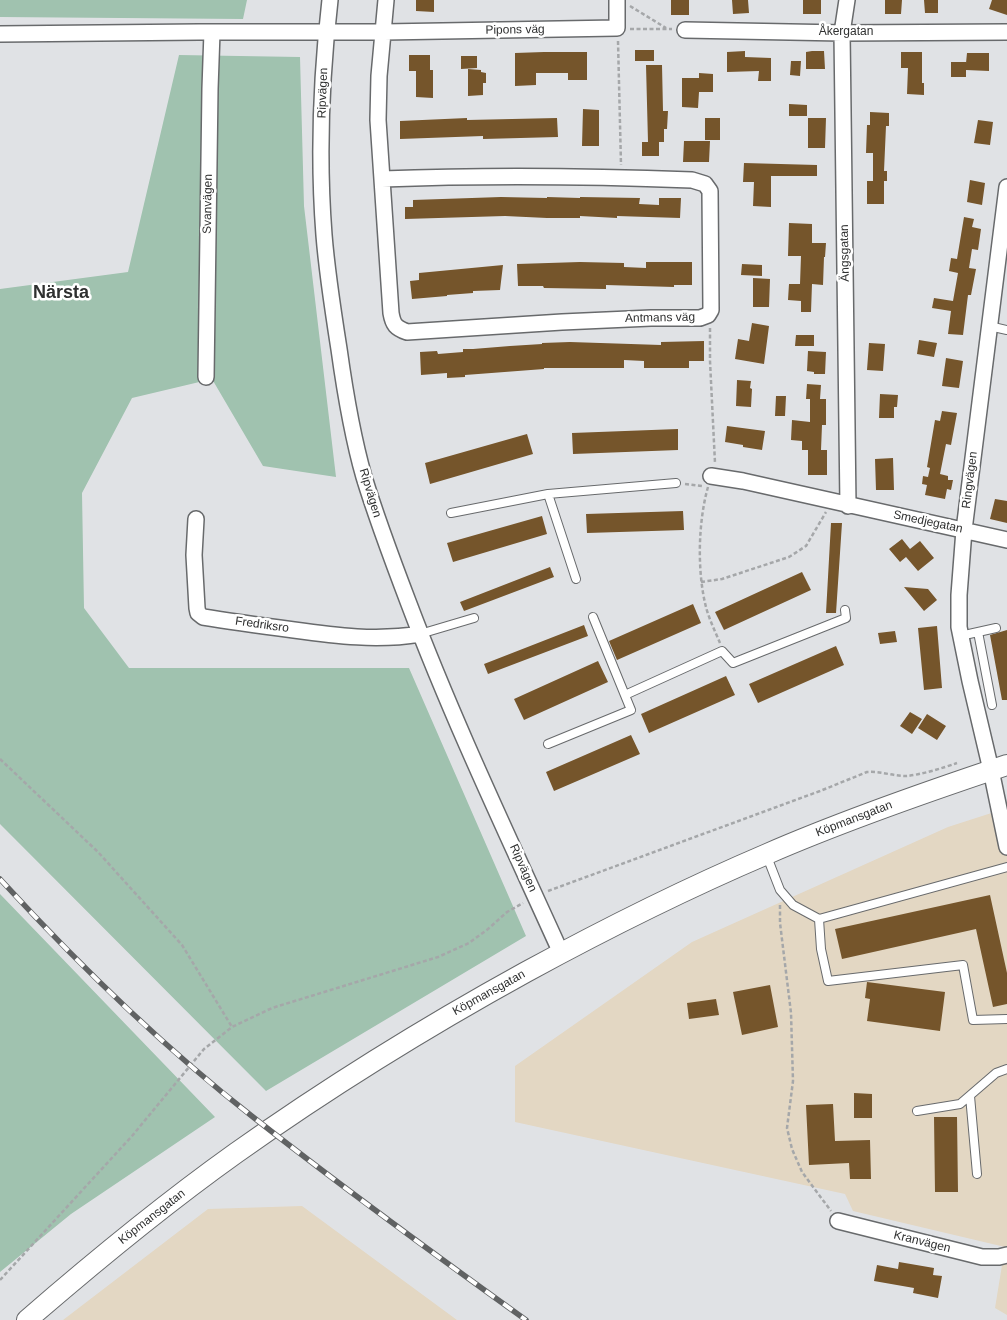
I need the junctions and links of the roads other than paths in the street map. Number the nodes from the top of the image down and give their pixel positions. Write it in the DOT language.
graph roads {
  1 [pos="330,0"];
  2 [pos="386,0"];
  3 [pos="848,0"];
  4 [pos="623,2"];
  5 [pos="685,30"];
  6 [pos="212,32"];
  7 [pos="326,32"];
  8 [pos="384,32"];
  9 [pos="1007,32"];
  10 [pos="842,33"];
  11 [pos="0,34"];
  12 [pos="382,179"];
  13 [pos="1007,188"];
  14 [pos="989,326"];
  15 [pos="1007,330"];
  16 [pos="206,377"];
  17 [pos="709,481"];
  18 [pos="676,483"];
  19 [pos="548,494"];
  20 [pos="848,506"];
  21 [pos="451,513"];
  22 [pos="196,519"];
  23 [pos="964,530"];
  24 [pos="1007,540"];
  25 [pos="576,579"];
  26 [pos="845,610"];
  27 [pos="593,617"];
  28 [pos="474,618"];
  29 [pos="996,628"];
  30 [pos="978,632"];
  31 [pos="420,634"];
  32 [pos="960,636"];
  33 [pos="625,695"];
  34 [pos="992,705"];
  35 [pos="548,744"];
  36 [pos="999,767"];
  37 [pos="1007,847"];
  38 [pos="766,854"];
  39 [pos="1007,867"];
  40 [pos="819,919"];
  41 [pos="561,954"];
  42 [pos="1007,1019"];
  43 [pos="1007,1069"];
  44 [pos="970,1096"];
  45 [pos="917,1112"];
  46 [pos="977,1174"];
  47 [pos="838,1221"];
  48 [pos="1007,1254"];
  49 [pos="27,1320"];
  1 -- 7 [label="street, Ripvägen"];
  2 -- 8 [label="street"];
  3 -- 10 [label="street, Ängsgatan"];
  4 -- 8 [label="street, Pipons väg"];
  5 -- 10 [label="street, Åkergatan"];
  6 -- 7 [label="street, Pipons väg"];
  6 -- 11 [label="street, Pipons väg"];
  6 -- 16 [label="street, Svanvägen"];
  7 -- 8 [label="street, Pipons väg"];
  7 -- 31 [label="street, Ripvägen"];
  8 -- 12 [label="street, Antmans väg"];
  9 -- 10 [label="street, Åkergatan"];
  10 -- 20 [label="street, Ängsgatan"];
  12 -- 12 [label="street, Antmans väg"];
  13 -- 14 [label="street, Ringvägen"];
  14 -- 15 [label="lane"];
  14 -- 23 [label="street, Ringvägen"];
  17 -- 20 [label="street, Smedjegatan"];
  18 -- 19 [label="lane"];
  19 -- 21 [label="lane"];
  19 -- 25 [label="lane"];
  20 -- 23 [label="street, Smedjegatan"];
  22 -- 31 [label="street, Fredriksro"];
  23 -- 24 [label="street, Smedjegatan"];
  23 -- 32 [label="street, Ringvägen"];
  26 -- 33 [label="lane"];
  27 -- 33 [label="lane"];
  28 -- 31 [label="lane"];
  29 -- 30 [label="lane"];
  30 -- 32 [label="lane"];
  30 -- 34 [label="lane"];
  31 -- 41 [label="street, Ripvägen"];
  32 -- 36 [label="street, Ringvägen"];
  33 -- 35 [label="lane"];
  36 -- 37 [label="street"];
  36 -- 38 [label="street, Köpmansgatan"];
  38 -- 40 [label="lane"];
  38 -- 41 [label="street, Köpmansgatan"];
  39 -- 40 [label="lane"];
  40 -- 42 [label="lane"];
  41 -- 49 [label="street, Köpmansgatan"];
  43 -- 44 [label="lane"];
  44 -- 45 [label="lane"];
  44 -- 46 [label="lane"];
  47 -- 48 [label="street, Kranvägen"];
}
